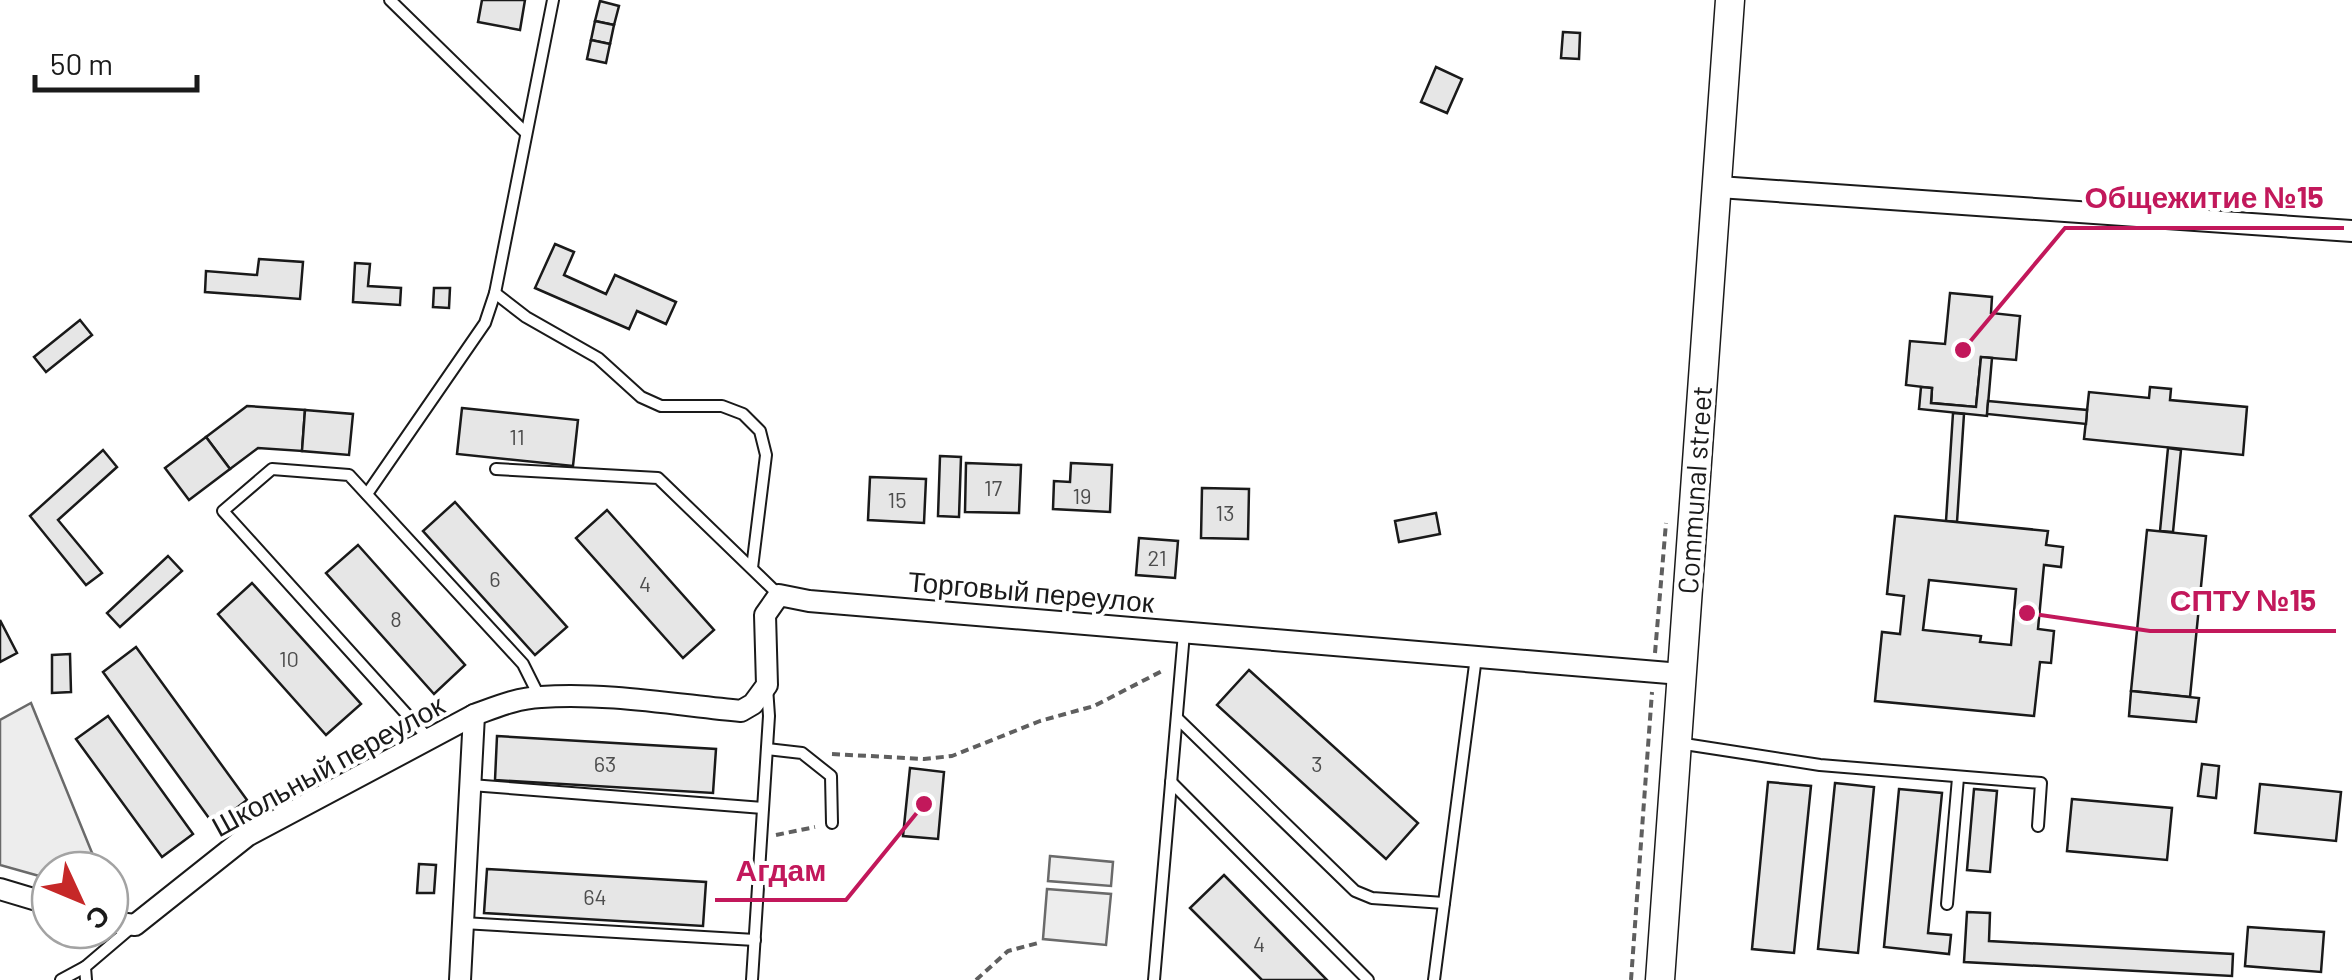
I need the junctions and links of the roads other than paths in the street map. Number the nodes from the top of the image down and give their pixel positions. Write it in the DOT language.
graph roads {
  1 [pos="390,0"];
  2 [pos="553,0"];
  3 [pos="1730,0"];
  4 [pos="526,133"];
  5 [pos="1719,187"];
  6 [pos="2352,231"];
  7 [pos="494,293"];
  8 [pos="496,470"];
  9 [pos="366,494"];
  10 [pos="752,568"];
  11 [pos="778,594"];
  12 [pos="1184,632"];
  13 [pos="1476,657"];
  14 [pos="1681,674"];
  15 [pos="767,685"];
  16 [pos="539,697"];
  17 [pos="474,715"];
  18 [pos="1177,718"];
  19 [pos="429,739"];
  20 [pos="1676,743"];
  21 [pos="767,749"];
  22 [pos="1958,778"];
  23 [pos="1171,782"];
  24 [pos="470,785"];
  25 [pos="763,808"];
  26 [pos="832,823"];
  27 [pos="2038,826"];
  28 [pos="0,889"];
  29 [pos="30,898"];
  30 [pos="1444,903"];
  31 [pos="1946,904"];
  32 [pos="130,924"];
  33 [pos="463,924"];
  34 [pos="135,925"];
  35 [pos="754,940"];
  36 [pos="86,966"];
  37 [pos="61,980"];
  38 [pos="86,980"];
  39 [pos="460,980"];
  40 [pos="752,980"];
  41 [pos="1154,980"];
  42 [pos="1368,980"];
  43 [pos="1434,980"];
  44 [pos="1660,980"];
  1 -- 4 [label="lane"];
  2 -- 4 [label="lane"];
  3 -- 5 [label="main road, Communal street"];
  4 -- 7 [label="lane"];
  5 -- 6 [label="street"];
  5 -- 14 [label="main road, Communal street"];
  7 -- 9 [label="lane"];
  7 -- 10 [label="lane"];
  8 -- 10 [label="lane"];
  9 -- 16 [label="lane"];
  9 -- 19 [label="lane"];
  10 -- 11 [label="lane"];
  11 -- 12 [label="street, Торговый переулок"];
  11 -- 15 [label="street"];
  12 -- 13 [label="street, Торговый переулок"];
  12 -- 18 [label="lane"];
  13 -- 14 [label="street, Торговый переулок"];
  13 -- 30 [label="lane"];
  14 -- 20 [label="main road, Communal street"];
  15 -- 16 [label="street"];
  15 -- 21 [label="lane"];
  16 -- 17 [label="street"];
  17 -- 19 [label="street, Школьный переулок"];
  17 -- 24 [label="street"];
  18 -- 23 [label="lane"];
  18 -- 30 [label="lane"];
  19 -- 34 [label="street, Школьный переулок"];
  20 -- 22 [label="lane"];
  20 -- 44 [label="main road, Communal street"];
  21 -- 25 [label="lane"];
  21 -- 26 [label="lane"];
  22 -- 27 [label="lane"];
  22 -- 31 [label="lane"];
  23 -- 41 [label="lane"];
  23 -- 42 [label="lane"];
  24 -- 25 [label="lane"];
  24 -- 33 [label="street"];
  25 -- 35 [label="lane"];
  28 -- 29 [label="street"];
  30 -- 43 [label="lane"];
  32 -- 34 [label="street"];
  33 -- 35 [label="lane"];
  33 -- 39 [label="street"];
  34 -- 36 [label="lane"];
  35 -- 40 [label="lane"];
  36 -- 37 [label="lane"];
  36 -- 38 [label="lane"];
}
